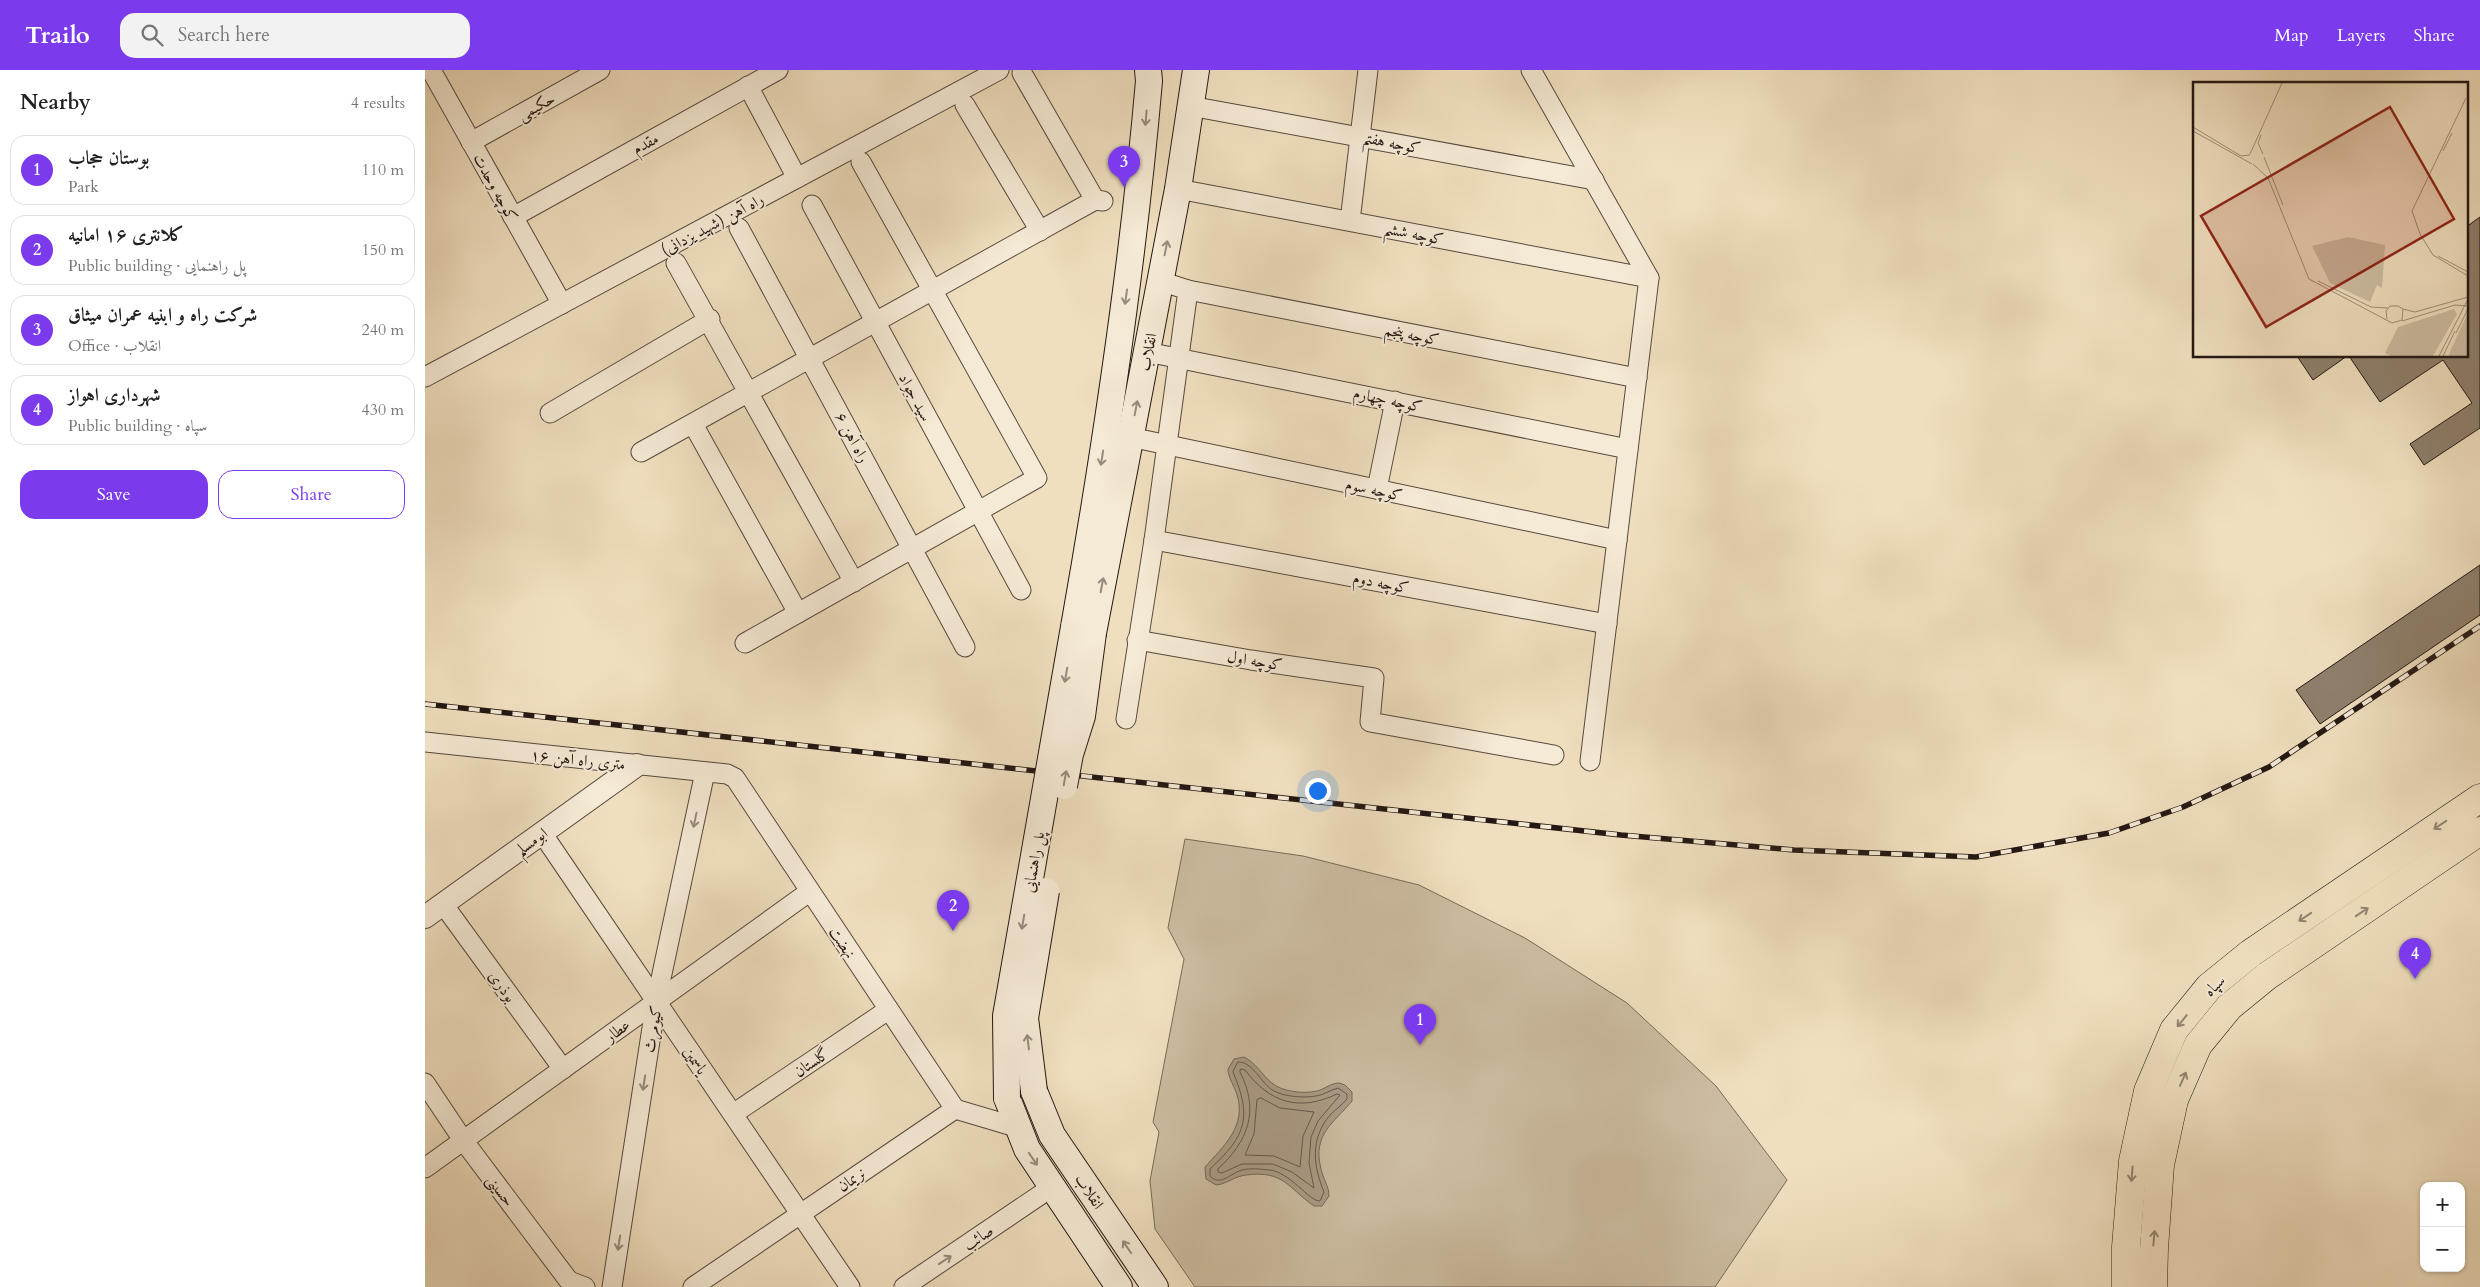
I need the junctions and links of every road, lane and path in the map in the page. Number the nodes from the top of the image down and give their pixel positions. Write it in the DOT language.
graph roads {
  1 [pos="431,70"];
  2 [pos="600,70"];
  3 [pos="778,70"];
  4 [pos="1148,70"];
  5 [pos="1196,70"];
  6 [pos="1368,70"];
  7 [pos="1531,70"];
  8 [pos="989,72"];
  9 [pos="1022,73"];
  10 [pos="748,86"];
  11 [pos="965,105"];
  12 [pos="1190,106"];
  13 [pos="1360,136"];
  14 [pos="471,142"];
  15 [pos="861,162"];
  16 [pos="797,178"];
  17 [pos="1594,180"];
  18 [pos="1178,189"];
  19 [pos="812,205"];
  20 [pos="513,216"];
  21 [pos="1350,222"];
  22 [pos="739,228"];
  23 [pos="1040,231"];
  24 [pos="676,263"];
  25 [pos="1649,278"];
  26 [pos="1160,281"];
  27 [pos="933,290"];
  28 [pos="1188,290"];
  29 [pos="562,304"];
  30 [pos="710,320"];
  31 [pos="875,322"];
  32 [pos="1147,352"];
  33 [pos="1179,357"];
  34 [pos="811,358"];
  35 [pos="425,377"];
  36 [pos="1637,378"];
  37 [pos="750,392"];
  38 [pos="1395,401"];
  39 [pos="549,413"];
  40 [pos="693,424"];
  41 [pos="1130,437"];
  42 [pos="1168,445"];
  43 [pos="1628,449"];
  44 [pos="641,452"];
  45 [pos="1377,489"];
  46 [pos="978,512"];
  47 [pos="1155,540"];
  48 [pos="1617,540"];
  49 [pos="912,549"];
  50 [pos="853,582"];
  51 [pos="1021,590"];
  52 [pos="798,613"];
  53 [pos="1607,624"];
  54 [pos="1084,630"];
  55 [pos="1137,640"];
  56 [pos="745,643"];
  57 [pos="965,647"];
  58 [pos="1126,719"];
  59 [pos="425,742"];
  60 [pos="1554,755"];
  61 [pos="1590,760"];
  62 [pos="637,765"];
  63 [pos="705,772"];
  64 [pos="731,775"];
  65 [pos="2480,798"];
  66 [pos="2480,832"];
  67 [pos="542,833"];
  68 [pos="809,892"];
  69 [pos="443,904"];
  70 [pos="425,917"];
  71 [pos="657,1002"];
  72 [pos="888,1010"];
  73 [pos="563,1069"];
  74 [pos="425,1084"];
  75 [pos="1033,1090"];
  76 [pos="1007,1098"];
  77 [pos="955,1110"];
  78 [pos="733,1114"];
  79 [pos="1019,1128"];
  80 [pos="463,1140"];
  81 [pos="425,1168"];
  82 [pos="1053,1187"];
  83 [pos="800,1213"];
  84 [pos="572,1285"];
  85 [pos="612,1287"];
  86 [pos="693,1287"];
  87 [pos="850,1287"];
  88 [pos="904,1287"];
  89 [pos="1119,1287"];
  90 [pos="1155,1287"];
  91 [pos="2126,1287"];
  92 [pos="2153,1287"];
  1 -- 14 [label="street, کوچه وحدت"];
  2 -- 14 [label="street, حکیمی"];
  3 -- 10 [label="street, مقدم"];
  4 -- 54 [label="main road, انقلاب, one-way"];
  5 -- 12 [label="main road, انقلاب"];
  6 -- 13 [label="street"];
  7 -- 17 [label="street"];
  8 -- 16 [label="street, راه آهن (شهید یزدانی)"];
  9 -- 23 [label="street"];
  10 -- 16 [label="street"];
  10 -- 20 [label="street, مقدم"];
  11 -- 23 [label="street"];
  12 -- 13 [label="street, کوچه هفتم"];
  12 -- 18 [label="main road, انقلاب"];
  13 -- 17 [label="street, کوچه هفتم"];
  13 -- 21 [label="street"];
  14 -- 20 [label="street, کوچه وحدت"];
  15 -- 27 [label="street"];
  16 -- 29 [label="street, راه آهن (شهید یزدانی)"];
  17 -- 25 [label="street"];
  18 -- 21 [label="street, کوچه ششم"];
  26 -- 18 [label="main road, انقلاب, one-way"];
  19 -- 31 [label="street, سید جواد"];
  20 -- 29 [label="street, کوچه وحدت"];
  21 -- 25 [label="street, کوچه ششم"];
  22 -- 34 [label="street, راه آهن ۶"];
  23 -- 27 [label="street"];
  24 -- 30 [label="street"];
  25 -- 36 [label="street"];
  26 -- 28 [label="street, کوچه پنجم"];
  26 -- 32 [label="main road, انقلاب"];
  27 -- 31 [label="street"];
  27 -- 46 [label="street"];
  28 -- 33 [label="street"];
  28 -- 36 [label="street, کوچه پنجم"];
  29 -- 35 [label="street, راه آهن (شهید یزدانی)"];
  30 -- 37 [label="street"];
  30 -- 39 [label="street"];
  31 -- 34 [label="street"];
  31 -- 46 [label="street, سید جواد"];
  32 -- 33 [label="street, کوچه چهارم"];
  41 -- 32 [label="main road, انقلاب, one-way"];
  33 -- 38 [label="street, کوچه چهارم"];
  33 -- 42 [label="street"];
  34 -- 37 [label="street"];
  34 -- 49 [label="street, راه آهن ۶"];
  36 -- 43 [label="street"];
  37 -- 40 [label="street"];
  37 -- 50 [label="street"];
  38 -- 43 [label="street, کوچه چهارم"];
  38 -- 45 [label="street"];
  40 -- 44 [label="street"];
  40 -- 52 [label="street"];
  41 -- 42 [label="street, کوچه سوم"];
  54 -- 41 [label="main road, انقلاب, one-way"];
  42 -- 45 [label="street, کوچه سوم"];
  42 -- 47 [label="street"];
  43 -- 48 [label="street"];
  45 -- 48 [label="street, کوچه سوم"];
  46 -- 49 [label="street"];
  46 -- 51 [label="street, سید جواد"];
  47 -- 53 [label="street, کوچه دوم"];
  47 -- 55 [label="street"];
  48 -- 53 [label="street"];
  49 -- 50 [label="street"];
  49 -- 57 [label="street, راه آهن ۶"];
  50 -- 52 [label="street"];
  52 -- 56 [label="street"];
  53 -- 61 [label="street"];
  75 -- 54 [label="main road, پل راهنمایی, one-way, bridge"];
  54 -- 76 [label="main road, پل راهنمایی, one-way, bridge"];
  55 -- 58 [label="street"];
  55 -- 60 [label="street, کوچه اول"];
  59 -- 62 [label="street, ۱۶ متری راه آهن"];
  62 -- 63 [label="street, ۱۶ متری راه آهن"];
  62 -- 67 [label="street, ابومسلم"];
  63 -- 64 [label="street, ۱۶ متری راه آهن"];
  63 -- 71 [label="street, کیومرث, one-way"];
  64 -- 68 [label="street, نهضت"];
  65 -- 91 [label="main road, سپاه, one-way"];
  92 -- 66 [label="main road, سپاه, one-way"];
  67 -- 69 [label="street, ابومسلم"];
  67 -- 71 [label="street, یاسمین"];
  68 -- 71 [label="street, عطار"];
  68 -- 72 [label="street, نهضت"];
  69 -- 70 [label="street, ابومسلم"];
  69 -- 73 [label="street, بوذری"];
  71 -- 73 [label="street, عطار"];
  71 -- 78 [label="street, یاسمین"];
  71 -- 85 [label="street, کیومرث, one-way"];
  72 -- 77 [label="street, نهضت"];
  72 -- 78 [label="street, گلستان"];
  73 -- 80 [label="street, عطار"];
  74 -- 80 [label="street, حسینی"];
  90 -- 75 [label="main road, انقلاب, one-way"];
  76 -- 79 [label="main road, انقلاب"];
  77 -- 79 [label="street"];
  77 -- 83 [label="street, نریمان"];
  78 -- 83 [label="street, یاسمین"];
  79 -- 82 [label="main road, انقلاب, one-way"];
  80 -- 81 [label="street, عطار"];
  80 -- 84 [label="street, حسینی"];
  88 -- 82 [label="street, صائب, one-way"];
  82 -- 89 [label="main road, انقلاب"];
  83 -- 86 [label="street, نریمان"];
  83 -- 87 [label="street, یاسمین"];
}
